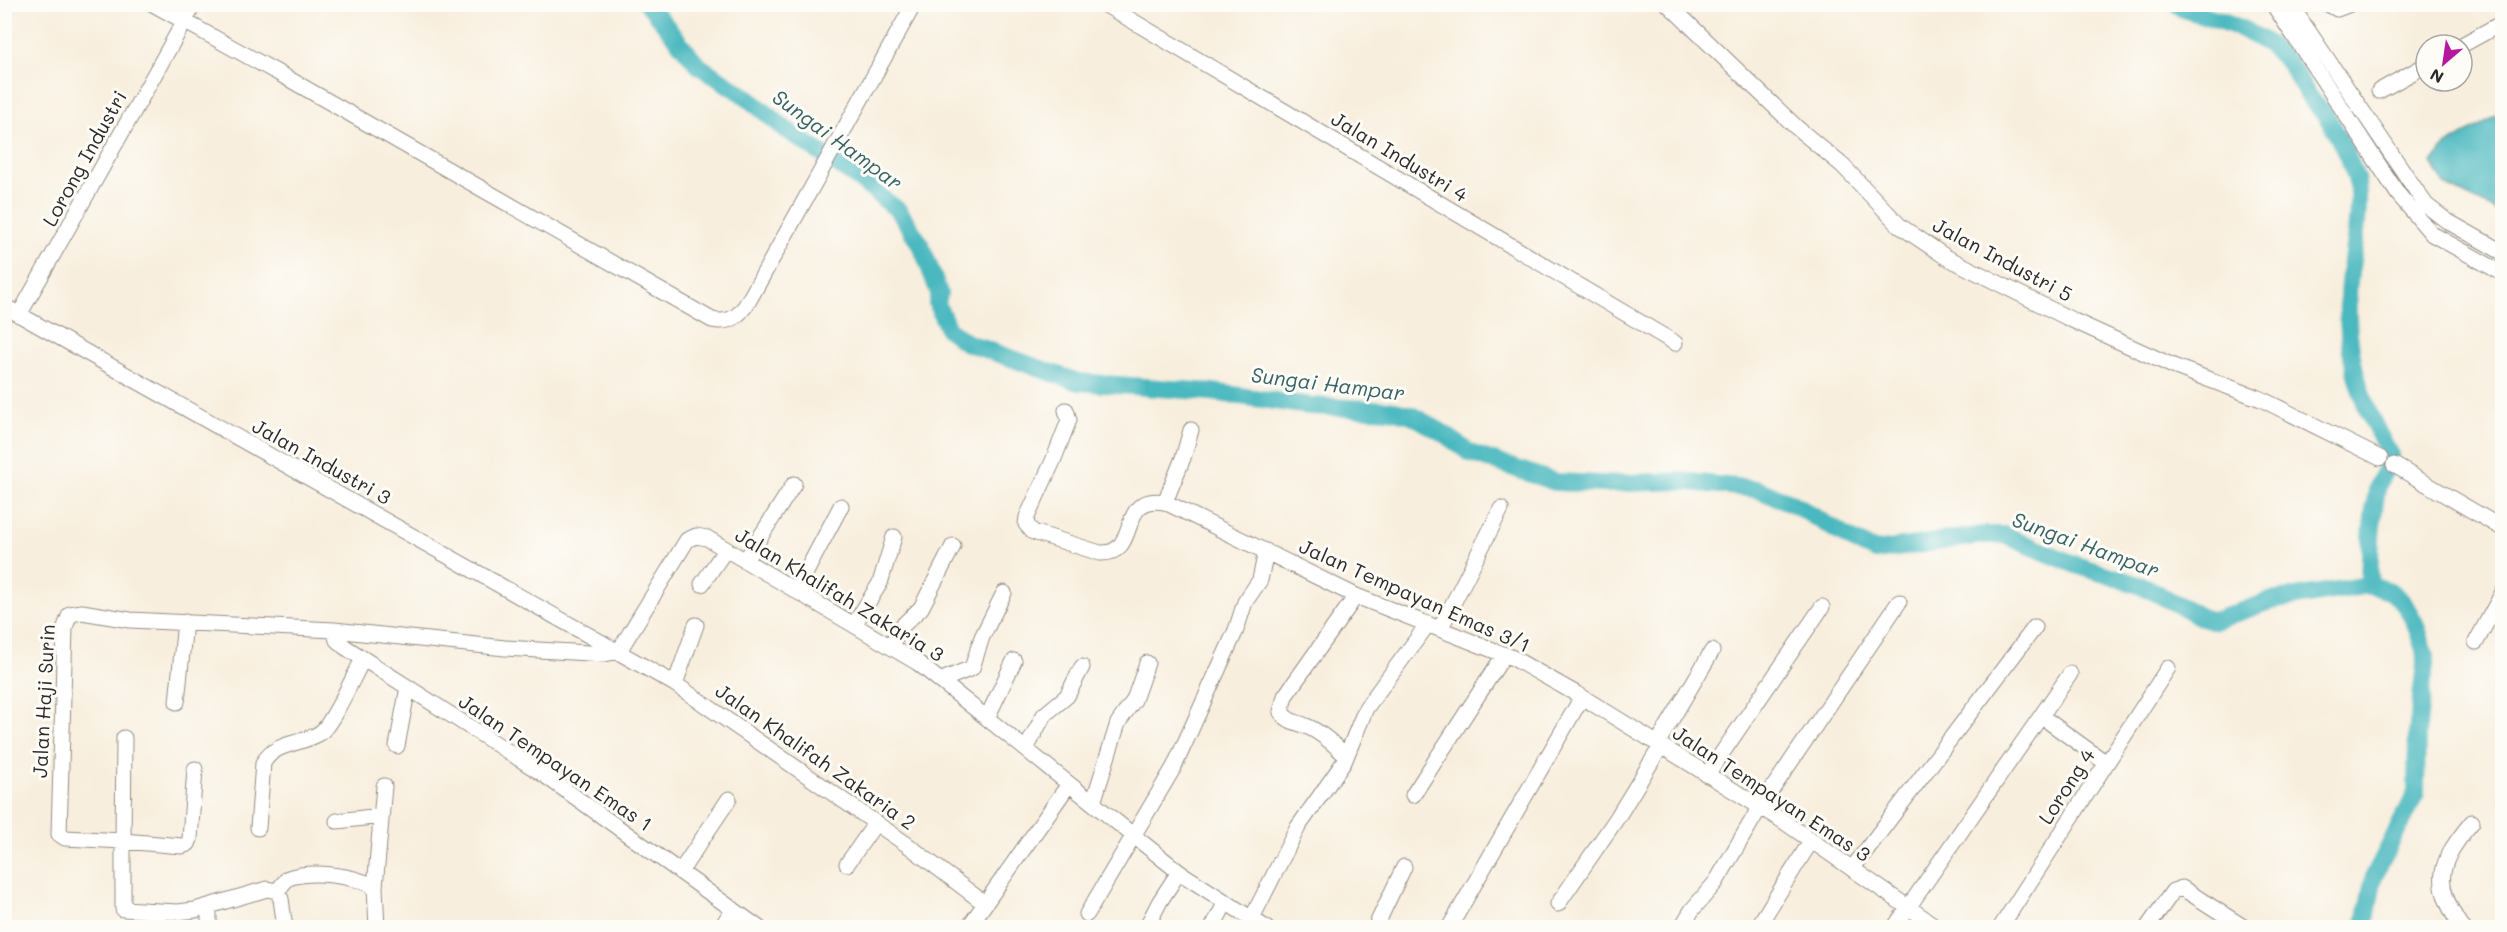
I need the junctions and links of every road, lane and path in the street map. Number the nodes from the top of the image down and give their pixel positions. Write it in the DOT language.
graph roads {
  1 [pos="153,4"];
  2 [pos="194,4"];
  3 [pos="914,4"];
  4 [pos="1104,4"];
  5 [pos="1668,4"];
  6 [pos="2273,4"];
  7 [pos="2290,4"];
  8 [pos="2328,4"];
  9 [pos="2350,4"];
  10 [pos="184,22"];
  11 [pos="2502,23"];
  12 [pos="2474,38"];
  13 [pos="2414,72"];
  14 [pos="2379,91"];
  15 [pos="2502,252"];
  16 [pos="2502,273"];
  17 [pos="4,306"];
  18 [pos="19,315"];
  19 [pos="1675,343"];
  20 [pos="1066,410"];
  21 [pos="1191,430"];
  22 [pos="2380,458"];
  23 [pos="2394,465"];
  24 [pos="794,484"];
  25 [pos="1164,502"];
  26 [pos="841,506"];
  27 [pos="1501,509"];
  28 [pos="2502,528"];
  29 [pos="894,537"];
  30 [pos="953,546"];
  31 [pos="726,549"];
  32 [pos="1266,551"];
  33 [pos="745,561"];
  34 [pos="702,584"];
  35 [pos="796,591"];
  36 [pos="1004,593"];
  37 [pos="2502,594"];
  38 [pos="1356,596"];
  39 [pos="1899,602"];
  40 [pos="1822,607"];
  41 [pos="185,622"];
  42 [pos="696,625"];
  43 [pos="854,625"];
  44 [pos="1434,626"];
  45 [pos="2035,627"];
  46 [pos="334,630"];
  47 [pos="2476,642"];
  48 [pos="891,645"];
  49 [pos="619,651"];
  50 [pos="1712,651"];
  51 [pos="1504,655"];
  52 [pos="363,659"];
  53 [pos="1014,661"];
  54 [pos="1147,663"];
  55 [pos="1082,667"];
  56 [pos="2168,668"];
  57 [pos="2070,674"];
  58 [pos="942,680"];
  59 [pos="675,684"];
  60 [pos="408,687"];
  61 [pos="1582,697"];
  62 [pos="177,702"];
  63 [pos="2041,716"];
  64 [pos="987,718"];
  65 [pos="124,738"];
  66 [pos="1659,745"];
  67 [pos="397,746"];
  68 [pos="1026,749"];
  69 [pos="1346,756"];
  70 [pos="2106,763"];
  71 [pos="195,769"];
  72 [pos="1707,775"];
  73 [pos="1068,784"];
  74 [pos="384,786"];
  75 [pos="1413,795"];
  76 [pos="729,800"];
  77 [pos="1093,803"];
  78 [pos="1760,807"];
  79 [pos="381,816"];
  80 [pos="337,821"];
  81 [pos="2472,822"];
  82 [pos="875,824"];
  83 [pos="258,828"];
  84 [pos="1133,835"];
  85 [pos="123,841"];
  86 [pos="1811,841"];
  87 [pos="847,864"];
  88 [pos="1404,867"];
  89 [pos="1852,869"];
  90 [pos="680,872"];
  91 [pos="1179,872"];
  92 [pos="375,887"];
  93 [pos="276,891"];
  94 [pos="1226,902"];
  95 [pos="984,903"];
  96 [pos="1558,904"];
  97 [pos="1907,906"];
  98 [pos="209,907"];
  99 [pos="733,909"];
  100 [pos="156,912"];
  101 [pos="1087,914"];
  102 [pos="1252,918"];
  103 [pos="154,927"];
  104 [pos="209,927"];
  105 [pos="285,927"];
  106 [pos="377,927"];
  107 [pos="721,927"];
  108 [pos="759,927"];
  109 [pos="968,927"];
  110 [pos="1146,927"];
  111 [pos="1212,927"];
  112 [pos="1266,927"];
  113 [pos="1375,927"];
  114 [pos="1449,927"];
  115 [pos="1681,927"];
  116 [pos="1757,927"];
  117 [pos="1894,927"];
  118 [pos="1938,927"];
  119 [pos="2000,927"];
  120 [pos="2147,927"];
  121 [pos="2245,927"];
  122 [pos="2462,927"];
  1 -- 10 [label="street"];
  2 -- 10 [label="street, Lorong Industri"];
  3 -- 10 [label="street"];
  4 -- 19 [label="street, Jalan Industri 4"];
  5 -- 22 [label="street, Jalan Industri 5"];
  6 -- 16 [label="street"];
  7 -- 15 [label="street"];
  8 -- 9 [label="street"];
  10 -- 18 [label="street, Lorong Industri"];
  11 -- 12 [label="street"];
  13 -- 14 [label="street"];
  17 -- 18 [label="street, Jalan Industri 3"];
  18 -- 49 [label="street, Jalan Industri 3"];
  20 -- 25 [label="street"];
  21 -- 25 [label="street"];
  23 -- 28 [label="street"];
  24 -- 33 [label="street"];
  25 -- 32 [label="street, Jalan Tempayan Emas 3/1"];
  26 -- 35 [label="street"];
  27 -- 44 [label="street"];
  29 -- 43 [label="street"];
  30 -- 48 [label="street"];
  31 -- 33 [label="street, Jalan Khalifah Zakaria 3"];
  31 -- 34 [label="street"];
  31 -- 49 [label="street, Jalan Khalifah Zakaria 3"];
  32 -- 38 [label="street, Jalan Tempayan Emas 3/1"];
  32 -- 84 [label="street"];
  33 -- 35 [label="street, Jalan Khalifah Zakaria 3"];
  35 -- 43 [label="street, Jalan Khalifah Zakaria 3"];
  36 -- 58 [label="street"];
  37 -- 47 [label="street"];
  38 -- 44 [label="street, Jalan Tempayan Emas 3/1"];
  38 -- 69 [label="street"];
  39 -- 78 [label="street"];
  40 -- 72 [label="street"];
  41 -- 46 [label="street, Jalan Haji Surin"];
  41 -- 62 [label="street"];
  41 -- 85 [label="street, Jalan Haji Surin"];
  42 -- 59 [label="street"];
  43 -- 48 [label="street, Jalan Khalifah Zakaria 3"];
  44 -- 51 [label="street, Jalan Tempayan Emas 3/1"];
  44 -- 69 [label="street"];
  45 -- 89 [label="street"];
  46 -- 49 [label="street, Jalan Haji Surin"];
  46 -- 52 [label="street, Jalan Tempayan Emas 1"];
  48 -- 58 [label="street, Jalan Khalifah Zakaria 3"];
  49 -- 59 [label="street, Jalan Khalifah Zakaria 2"];
  50 -- 66 [label="street"];
  51 -- 61 [label="street, Jalan Tempayan Emas 3/1"];
  51 -- 75 [label="street"];
  52 -- 60 [label="street, Jalan Tempayan Emas 1"];
  52 -- 83 [label="street"];
  53 -- 64 [label="street"];
  54 -- 77 [label="street"];
  55 -- 68 [label="street"];
  56 -- 70 [label="street, Lorong 4"];
  57 -- 63 [label="street"];
  58 -- 64 [label="street, Jalan Khalifah Zakaria 3"];
  59 -- 82 [label="street, Jalan Khalifah Zakaria 2"];
  60 -- 67 [label="street"];
  60 -- 90 [label="street, Jalan Tempayan Emas 1"];
  61 -- 66 [label="street, Jalan Tempayan Emas 3"];
  61 -- 114 [label="street"];
  63 -- 70 [label="street"];
  63 -- 97 [label="street"];
  64 -- 68 [label="street, Jalan Khalifah Zakaria 3"];
  65 -- 85 [label="street"];
  66 -- 72 [label="street, Jalan Tempayan Emas 3"];
  66 -- 96 [label="street"];
  68 -- 73 [label="street, Jalan Khalifah Zakaria 3"];
  69 -- 102 [label="street"];
  70 -- 119 [label="street, Lorong 4"];
  71 -- 85 [label="street"];
  72 -- 78 [label="street, Jalan Tempayan Emas 3"];
  73 -- 77 [label="street, Jalan Khalifah Zakaria 3"];
  73 -- 95 [label="street"];
  74 -- 79 [label="street"];
  76 -- 90 [label="street"];
  77 -- 84 [label="street, Jalan Khalifah Zakaria 3"];
  78 -- 86 [label="street, Jalan Tempayan Emas 3"];
  78 -- 115 [label="street"];
  79 -- 80 [label="street"];
  79 -- 92 [label="street"];
  81 -- 122 [label="street"];
  82 -- 87 [label="street"];
  82 -- 95 [label="street, Jalan Khalifah Zakaria 2"];
  84 -- 91 [label="street, Jalan Khalifah Zakaria 3"];
  84 -- 101 [label="street"];
  85 -- 100 [label="street"];
  86 -- 89 [label="street, Jalan Tempayan Emas 3"];
  86 -- 116 [label="street"];
  88 -- 113 [label="street"];
  89 -- 97 [label="street, Jalan Tempayan Emas 3"];
  90 -- 99 [label="street, Jalan Tempayan Emas 1"];
  91 -- 94 [label="street, Jalan Khalifah Zakaria 3"];
  91 -- 110 [label="street"];
  92 -- 93 [label="street"];
  92 -- 106 [label="street"];
  93 -- 98 [label="street"];
  93 -- 105 [label="street"];
  94 -- 102 [label="street, Jalan Khalifah Zakaria 3"];
  94 -- 111 [label="street"];
  95 -- 109 [label="street"];
  97 -- 117 [label="street"];
  97 -- 118 [label="street, Jalan Tempayan Emas 3"];
  98 -- 100 [label="street"];
  98 -- 104 [label="street"];
  99 -- 107 [label="street"];
  99 -- 108 [label="street, Jalan Tempayan Emas 1"];
  100 -- 103 [label="street"];
  102 -- 112 [label="street, Jalan Khalifah Zakaria 3"];
  120 -- 121 [label="street"];
}
